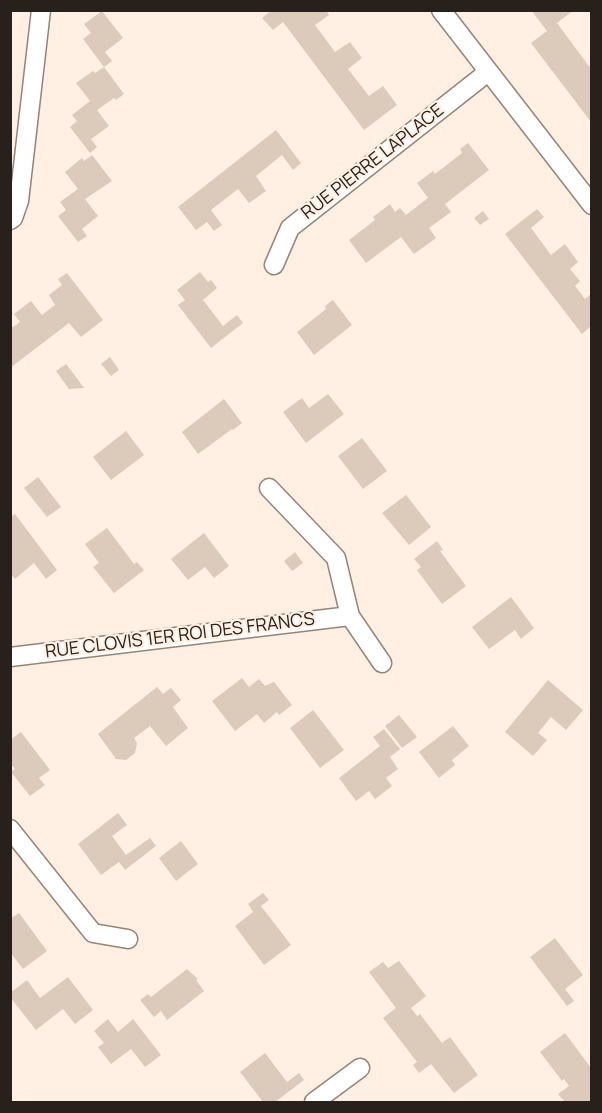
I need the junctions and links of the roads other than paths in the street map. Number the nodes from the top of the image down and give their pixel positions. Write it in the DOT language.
graph roads {
  1 [pos="41,10"];
  2 [pos="441,10"];
  3 [pos="488,72"];
  4 [pos="591,205"];
  5 [pos="10,220"];
  6 [pos="274,265"];
  7 [pos="269,488"];
  8 [pos="350,616"];
  9 [pos="10,657"];
  10 [pos="382,663"];
  11 [pos="10,829"];
  12 [pos="128,939"];
  13 [pos="360,1068"];
  14 [pos="314,1102"];
  1 -- 5 [label="street"];
  2 -- 3 [label="street"];
  3 -- 4 [label="street"];
  3 -- 6 [label="street, RUE PIERRE LAPLACE"];
  7 -- 8 [label="street"];
  8 -- 9 [label="street, RUE CLOVIS 1ER ROI DES FRANCS"];
  8 -- 10 [label="street"];
  11 -- 12 [label="street"];
  13 -- 14 [label="street"];
}
